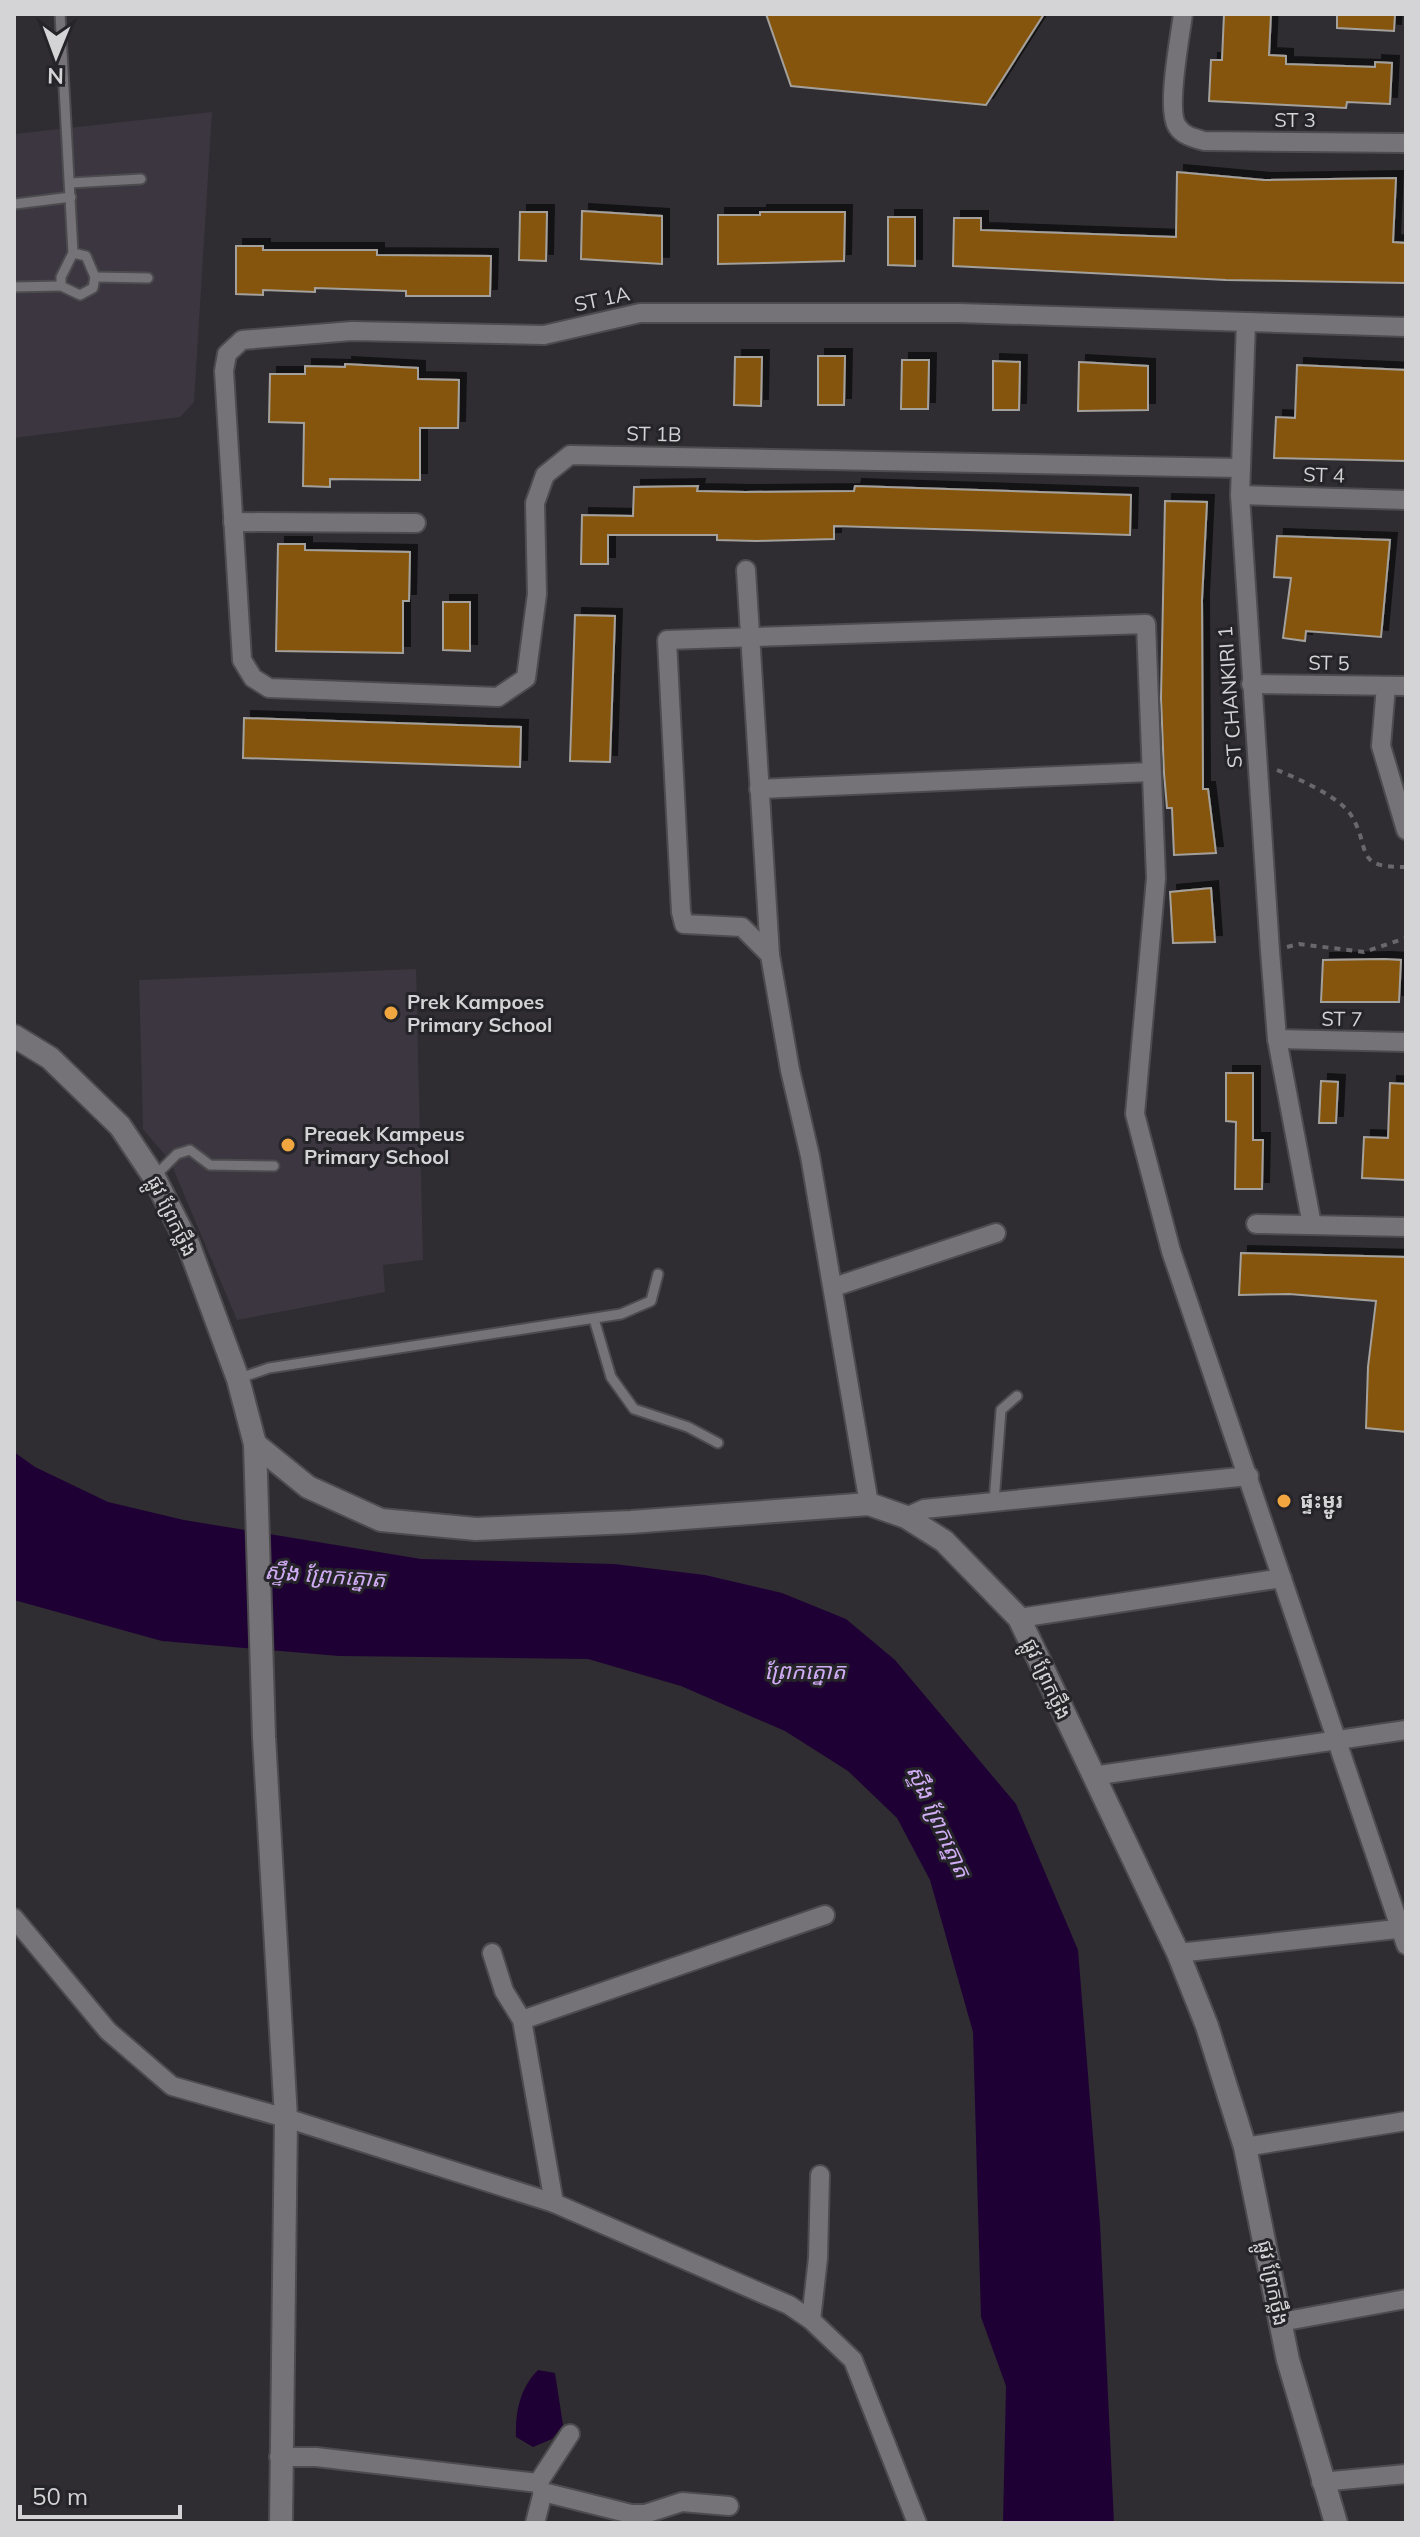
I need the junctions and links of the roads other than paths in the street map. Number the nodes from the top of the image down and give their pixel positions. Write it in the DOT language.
graph roads {
  1 [pos="60,14"];
  2 [pos="1183,14"];
  3 [pos="1406,143"];
  4 [pos="141,179"];
  5 [pos="70,183"];
  6 [pos="71,197"];
  7 [pos="15,204"];
  8 [pos="73,253"];
  9 [pos="95,277"];
  10 [pos="148,278"];
  11 [pos="61,286"];
  12 [pos="14,287"];
  13 [pos="1246,322"];
  14 [pos="1406,327"];
  15 [pos="1239,468"];
  16 [pos="1240,495"];
  17 [pos="1406,500"];
  18 [pos="233,522"];
  19 [pos="416,523"];
  20 [pos="746,570"];
  21 [pos="752,637"];
  22 [pos="1251,684"];
  23 [pos="1386,686"];
  24 [pos="1406,686"];
  25 [pos="269,688"];
  26 [pos="1151,772"];
  27 [pos="759,789"];
  28 [pos="1406,830"];
  29 [pos="770,955"];
  30 [pos="14,1036"];
  31 [pos="1277,1039"];
  32 [pos="1406,1042"];
  33 [pos="274,1166"];
  34 [pos="154,1177"];
  35 [pos="1256,1224"];
  36 [pos="1312,1225"];
  37 [pos="1406,1227"];
  38 [pos="996,1233"];
  39 [pos="658,1274"];
  40 [pos="834,1287"];
  41 [pos="594,1319"];
  42 [pos="238,1379"];
  43 [pos="1017,1396"];
  44 [pos="718,1443"];
  45 [pos="255,1444"];
  46 [pos="1249,1476"];
  47 [pos="994,1502"];
  48 [pos="869,1504"];
  49 [pos="906,1517"];
  50 [pos="1282,1578"];
  51 [pos="1019,1618"];
  52 [pos="1406,1730"];
  53 [pos="1336,1739"];
  54 [pos="1093,1776"];
  55 [pos="825,1915"];
  56 [pos="14,1918"];
  57 [pos="1404,1934"];
  58 [pos="492,1953"];
  59 [pos="1178,1953"];
  60 [pos="522,2020"];
  61 [pos="286,2118"];
  62 [pos="1406,2121"];
  63 [pos="1245,2147"];
  64 [pos="820,2175"];
  65 [pos="554,2203"];
  66 [pos="1406,2299"];
  67 [pos="811,2320"];
  68 [pos="1281,2322"];
  69 [pos="570,2434"];
  70 [pos="279,2457"];
  71 [pos="1406,2474"];
  72 [pos="1321,2482"];
  73 [pos="541,2488"];
  74 [pos="729,2506"];
  75 [pos="281,2523"];
  76 [pos="535,2523"];
  77 [pos="917,2523"];
  78 [pos="1336,2523"];
  1 -- 5 [label="lane"];
  2 -- 3 [label="street, ST 3"];
  4 -- 5 [label="lane"];
  5 -- 6 [label="lane"];
  6 -- 7 [label="lane"];
  6 -- 8 [label="lane"];
  8 -- 9 [label="lane"];
  8 -- 11 [label="lane"];
  9 -- 10 [label="lane"];
  9 -- 11 [label="lane"];
  11 -- 12 [label="lane"];
  13 -- 14 [label="street"];
  13 -- 15 [label="street, ST CHANKIRI 1"];
  13 -- 18 [label="street, ST 1A"];
  15 -- 16 [label="street, ST CHANKIRI 1"];
  15 -- 25 [label="street, ST 1B"];
  16 -- 17 [label="street, ST 4"];
  16 -- 22 [label="street, ST CHANKIRI 1"];
  18 -- 19 [label="street"];
  18 -- 25 [label="street, ST 1A"];
  20 -- 21 [label="street"];
  21 -- 26 [label="street"];
  21 -- 27 [label="street"];
  21 -- 29 [label="street"];
  22 -- 23 [label="street, ST 5"];
  22 -- 31 [label="street, ST CHANKIRI 1"];
  23 -- 24 [label="street, ST 5"];
  23 -- 28 [label="street"];
  26 -- 27 [label="street"];
  26 -- 46 [label="street"];
  27 -- 29 [label="street"];
  29 -- 40 [label="street"];
  30 -- 34 [label="street, ផ្លូវ ព្រែកថ្លឹង"];
  31 -- 32 [label="street, ST 7"];
  31 -- 36 [label="street, ST CHANKIRI 1"];
  33 -- 34 [label="lane"];
  34 -- 42 [label="street, ផ្លូវ ព្រែកថ្លឹង"];
  35 -- 36 [label="street"];
  36 -- 37 [label="street"];
  38 -- 40 [label="street"];
  39 -- 41 [label="lane"];
  40 -- 48 [label="street"];
  41 -- 42 [label="lane"];
  41 -- 44 [label="lane"];
  42 -- 45 [label="street, ផ្លូវ ព្រែកថ្លឹង"];
  43 -- 47 [label="lane"];
  45 -- 48 [label="street, ផ្លូវ ព្រែកថ្លឹង"];
  45 -- 61 [label="street, ផ្លូវ ព្រែកថ្លឹង"];
  46 -- 47 [label="street"];
  46 -- 50 [label="street"];
  47 -- 49 [label="street"];
  48 -- 49 [label="street, ផ្លូវ ព្រែកថ្លឹង"];
  49 -- 51 [label="street, ផ្លូវ ព្រែកថ្លឹង"];
  50 -- 51 [label="street"];
  50 -- 53 [label="street"];
  51 -- 54 [label="street, ផ្លូវ ព្រែកថ្លឹង"];
  52 -- 53 [label="street"];
  53 -- 54 [label="street"];
  53 -- 57 [label="street"];
  54 -- 59 [label="street, ផ្លូវ ព្រែកថ្លឹង"];
  55 -- 60 [label="street"];
  56 -- 61 [label="street"];
  57 -- 59 [label="street"];
  58 -- 60 [label="street"];
  59 -- 63 [label="street, ផ្លូវ ព្រែកថ្លឹង"];
  60 -- 65 [label="street"];
  61 -- 65 [label="street"];
  61 -- 70 [label="street, ផ្លូវ ព្រែកថ្លឹង"];
  62 -- 63 [label="street"];
  63 -- 68 [label="street, ផ្លូវ ព្រែកថ្លឹង"];
  64 -- 67 [label="street"];
  65 -- 67 [label="street"];
  66 -- 68 [label="street"];
  67 -- 77 [label="street"];
  68 -- 72 [label="street, ផ្លូវ ព្រែកថ្លឹង"];
  69 -- 73 [label="street"];
  70 -- 73 [label="street"];
  70 -- 75 [label="street, ផ្លូវ ព្រែកថ្លឹង"];
  71 -- 72 [label="street"];
  72 -- 78 [label="street, ផ្លូវ ព្រែកថ្លឹង"];
  73 -- 74 [label="street"];
  73 -- 76 [label="street"];
}
